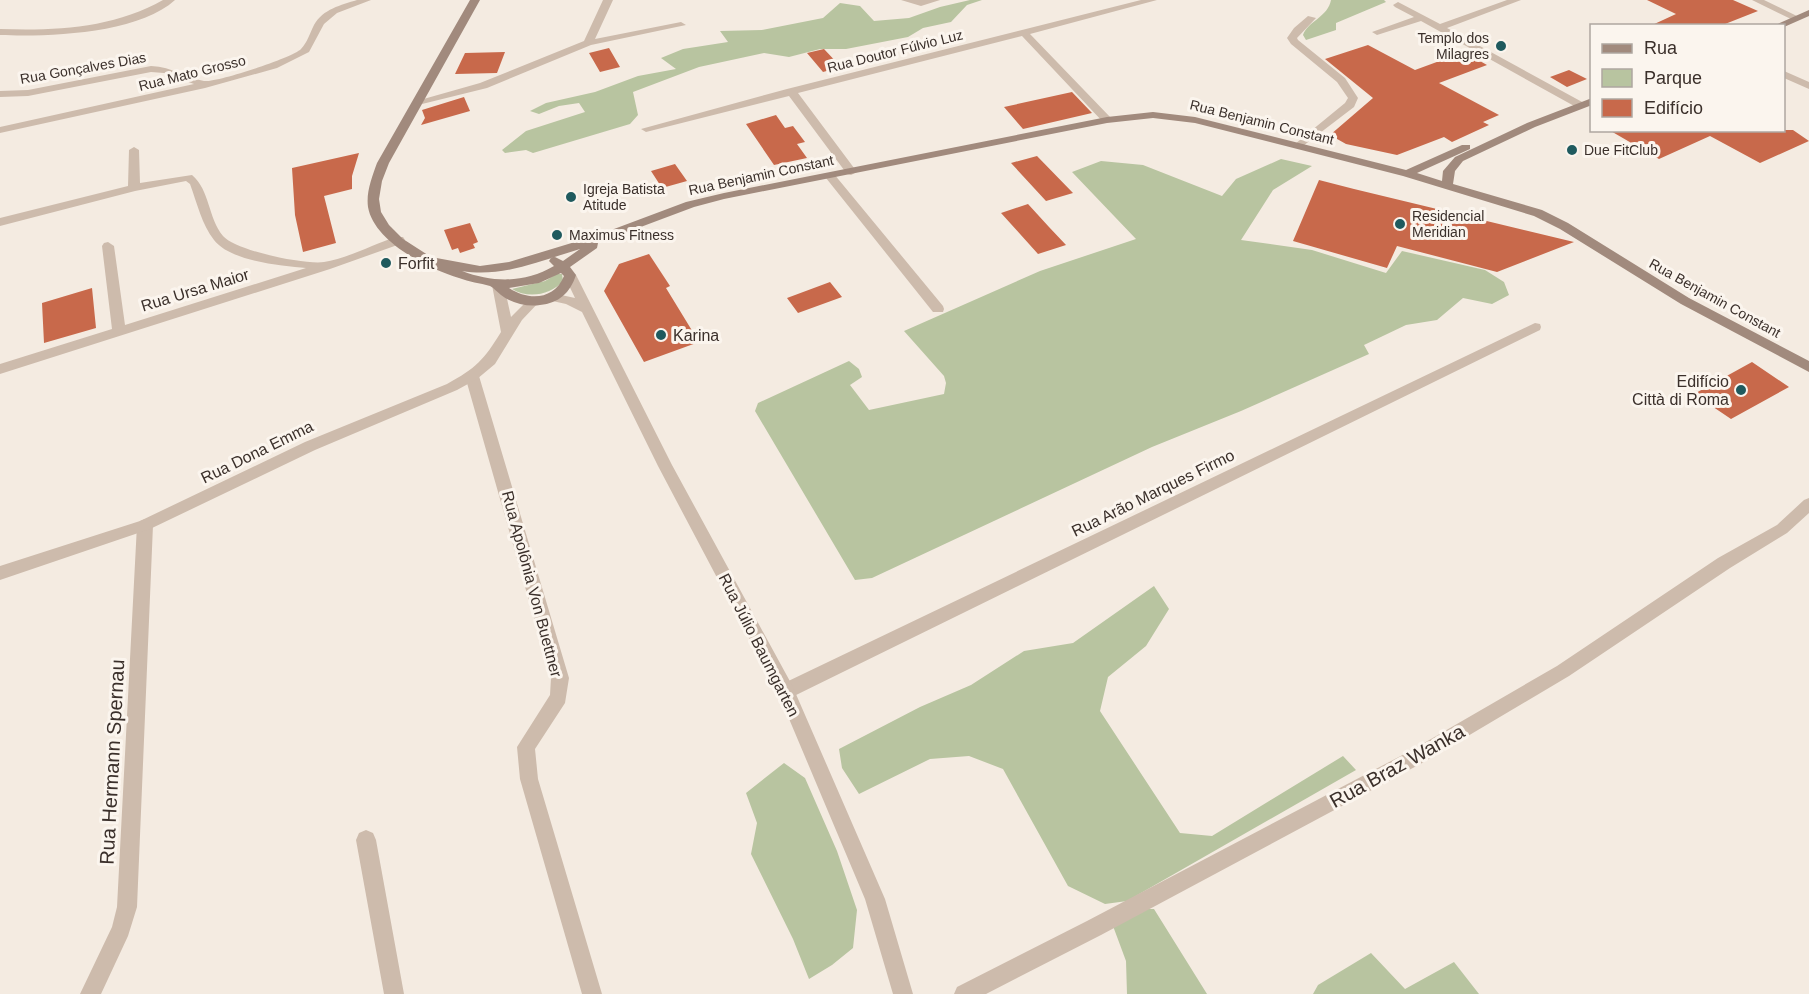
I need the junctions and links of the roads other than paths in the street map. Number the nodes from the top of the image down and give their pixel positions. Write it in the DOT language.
graph roads {
  1 [pos="170,0"];
  2 [pos="366,0"];
  3 [pos="475,0"];
  4 [pos="608,0"];
  5 [pos="906,0"];
  6 [pos="935,0"];
  7 [pos="1152,0"];
  8 [pos="1516,0"];
  9 [pos="1757,0"];
  10 [pos="1398,6"];
  11 [pos="1809,13"];
  12 [pos="1311,18"];
  13 [pos="1421,18"];
  14 [pos="1796,18"];
  15 [pos="1782,24"];
  16 [pos="681,25"];
  17 [pos="1439,28"];
  18 [pos="0,32"];
  19 [pos="1377,32"];
  20 [pos="1024,33"];
  21 [pos="588,43"];
  22 [pos="1785,74"];
  23 [pos="205,85"];
  24 [pos="1809,86"];
  25 [pos="791,92"];
  26 [pos="0,94"];
  27 [pos="418,102"];
  28 [pos="1590,102"];
  29 [pos="1580,105"];
  30 [pos="1107,120"];
  31 [pos="1531,125"];
  32 [pos="645,129"];
  33 [pos="0,130"];
  34 [pos="1299,146"];
  35 [pos="134,150"];
  36 [pos="851,172"];
  37 [pos="1407,174"];
  38 [pos="830,176"];
  39 [pos="1448,186"];
  40 [pos="134,188"];
  41 [pos="0,222"];
  42 [pos="602,238"];
  43 [pos="399,240"];
  44 [pos="108,246"];
  45 [pos="541,257"];
  46 [pos="431,261"];
  47 [pos="326,266"];
  48 [pos="510,266"];
  49 [pos="567,271"];
  50 [pos="498,285"];
  51 [pos="552,297"];
  52 [pos="534,301"];
  53 [pos="586,309"];
  54 [pos="938,309"];
  55 [pos="1535,327"];
  56 [pos="119,330"];
  57 [pos="507,331"];
  58 [pos="1809,367"];
  59 [pos="0,369"];
  60 [pos="472,376"];
  61 [pos="1809,504"];
  62 [pos="146,525"];
  63 [pos="0,573"];
  64 [pos="786,691"];
  65 [pos="366,840"];
  66 [pos="90,994"];
  67 [pos="394,994"];
  68 [pos="592,994"];
  69 [pos="903,994"];
  70 [pos="964,994"];
  1 -- 18 [label="street"];
  2 -- 23 [label="street, Rua Mato Grosso"];
  3 -- 27 [label="main road, Rua Benjamin Constant"];
  4 -- 21 [label="street"];
  5 -- 6 [label="street"];
  7 -- 20 [label="street, Rua Doutor Fúlvio Luz"];
  8 -- 17 [label="street"];
  9 -- 14 [label="street"];
  10 -- 13 [label="street"];
  11 -- 14 [label="main road"];
  12 -- 34 [label="street"];
  13 -- 17 [label="street"];
  13 -- 19 [label="street"];
  14 -- 15 [label="main road"];
  16 -- 21 [label="street"];
  17 -- 29 [label="street"];
  20 -- 25 [label="street, Rua Doutor Fúlvio Luz"];
  20 -- 30 [label="street"];
  21 -- 27 [label="street"];
  22 -- 24 [label="street"];
  23 -- 26 [label="street, Rua Gonçalves Dias"];
  23 -- 33 [label="street, Rua Mato Grosso"];
  25 -- 32 [label="street, Rua Doutor Fúlvio Luz"];
  25 -- 36 [label="street"];
  27 -- 43 [label="main road, Rua Benjamin Constant"];
  28 -- 29 [label="main road"];
  29 -- 31 [label="main road"];
  30 -- 34 [label="main road, Rua Benjamin Constant"];
  30 -- 36 [label="main road, Rua Benjamin Constant"];
  31 -- 37 [label="main road"];
  31 -- 39 [label="main road"];
  34 -- 37 [label="main road, Rua Benjamin Constant"];
  35 -- 40 [label="street"];
  36 -- 38 [label="main road, Rua Benjamin Constant"];
  37 -- 39 [label="main road, Rua Benjamin Constant"];
  38 -- 42 [label="main road, Rua Benjamin Constant"];
  38 -- 54 [label="street"];
  39 -- 58 [label="main road, Rua Benjamin Constant"];
  40 -- 41 [label="street"];
  40 -- 47 [label="street"];
  42 -- 45 [label="main road, Rua Benjamin Constant"];
  42 -- 49 [label="main road, Rua Benjamin Constant"];
  43 -- 46 [label="main road, Rua Benjamin Constant"];
  43 -- 47 [label="street, Rua Ursa Maior"];
  44 -- 56 [label="street"];
  45 -- 48 [label="main road, Rua Benjamin Constant"];
  45 -- 49 [label="main road"];
  46 -- 48 [label="main road, Rua Benjamin Constant"];
  46 -- 50 [label="main road, Rua Benjamin Constant"];
  47 -- 56 [label="street, Rua Ursa Maior"];
  48 -- 50 [label="main road"];
  49 -- 50 [label="main road, Rua Benjamin Constant"];
  49 -- 51 [label="main road"];
  49 -- 53 [label="street, Rua Júlio Baumgarten"];
  50 -- 52 [label="main road"];
  50 -- 57 [label="street"];
  51 -- 52 [label="main road"];
  51 -- 53 [label="street"];
  52 -- 57 [label="street, Rua Dona Emma"];
  53 -- 64 [label="street, Rua Júlio Baumgarten"];
  55 -- 64 [label="street, Rua Arão Marques Firmo"];
  56 -- 59 [label="street, Rua Ursa Maior"];
  57 -- 60 [label="street, Rua Dona Emma"];
  60 -- 62 [label="street, Rua Dona Emma"];
  60 -- 68 [label="street, Rua Apolônia Von Buettner"];
  61 -- 70 [label="street, Rua Braz Wanka"];
  62 -- 63 [label="street, Rua Dona Emma"];
  62 -- 66 [label="street, Rua Hermann Spernau"];
  64 -- 69 [label="street, Rua Júlio Baumgarten"];
  65 -- 67 [label="street"];
}
